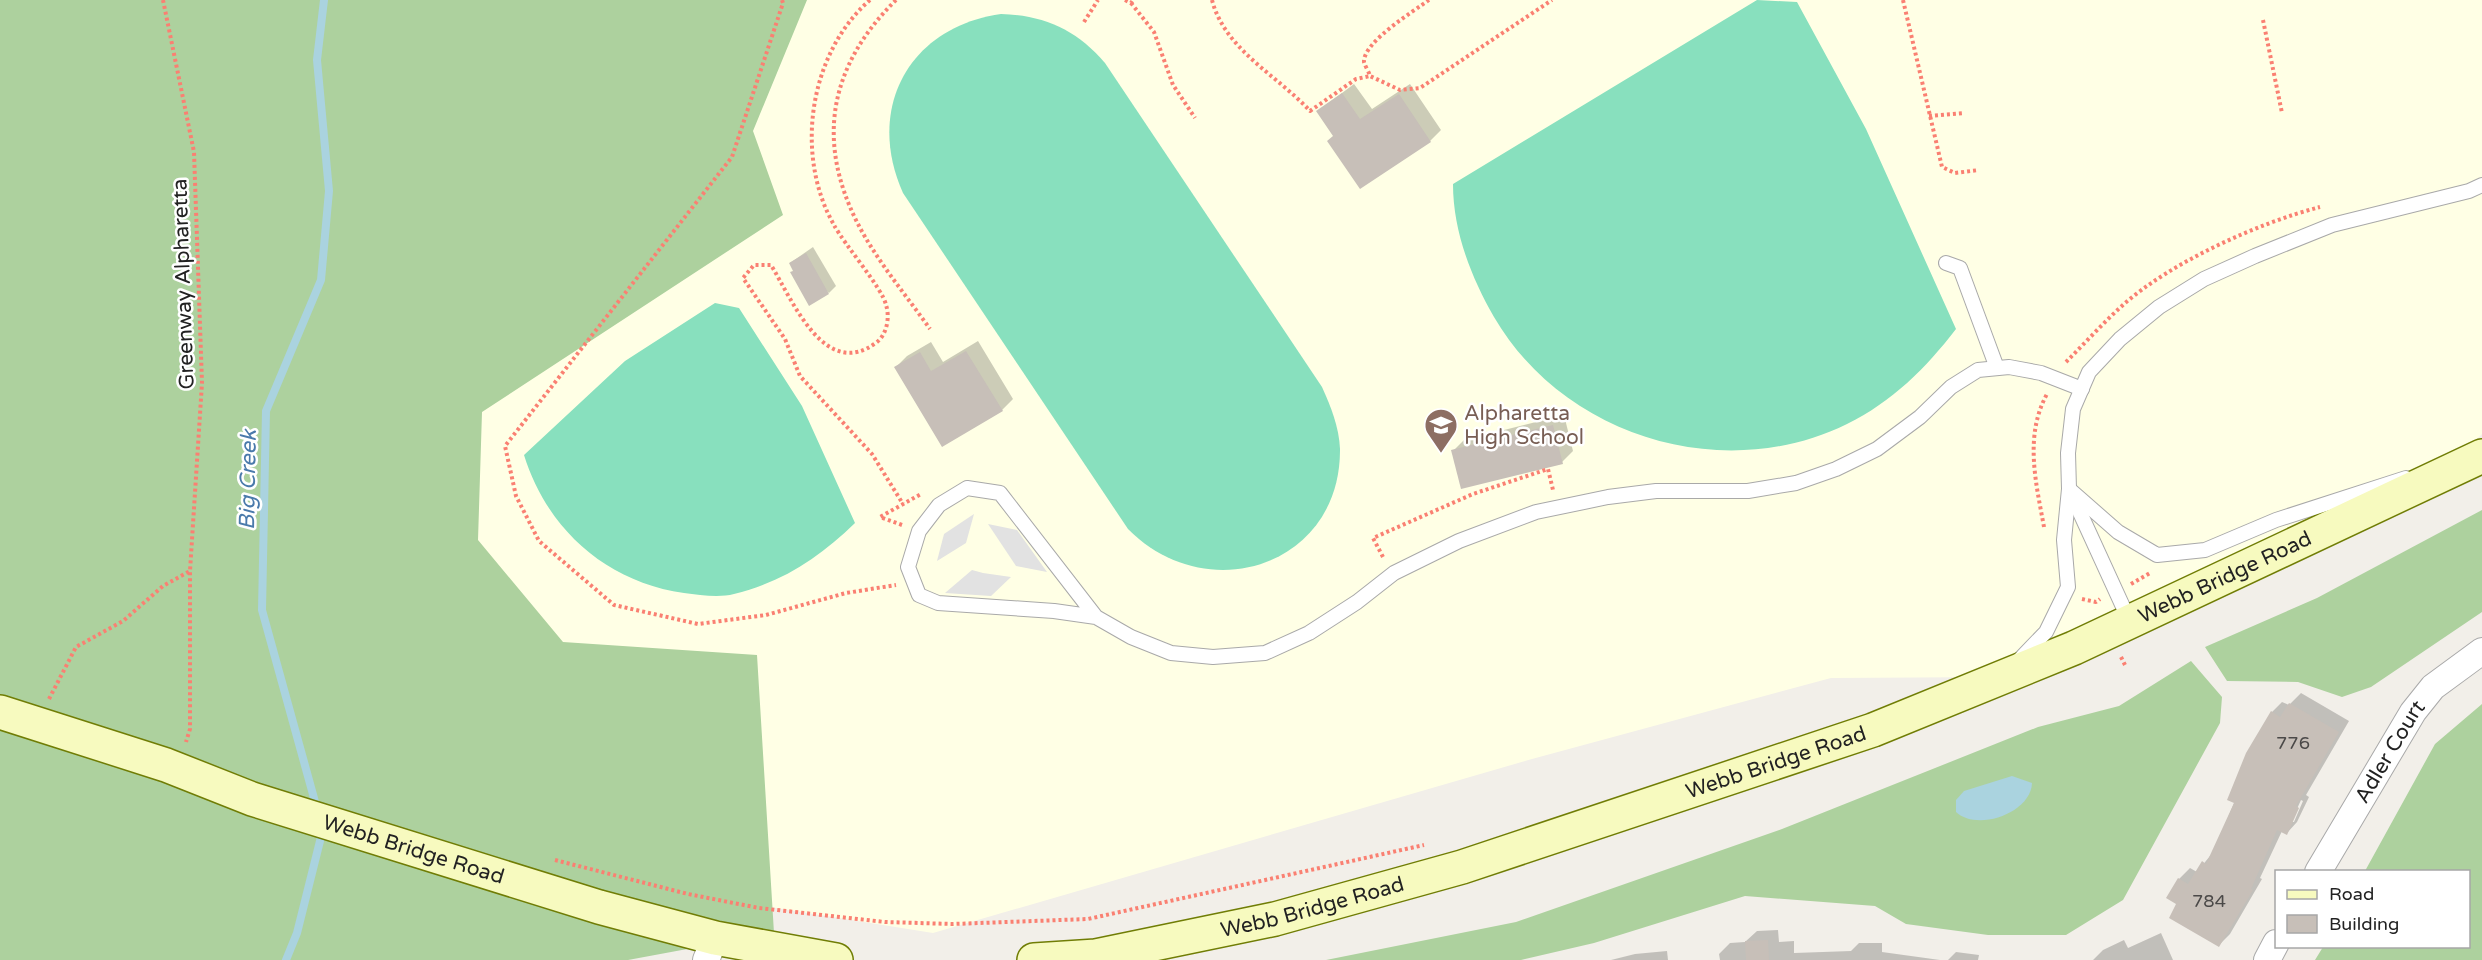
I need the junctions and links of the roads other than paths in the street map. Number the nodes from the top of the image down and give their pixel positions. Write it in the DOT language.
graph roads {
  1 [pos="2482,185"];
  2 [pos="1946,263"];
  3 [pos="1996,368"];
  4 [pos="2082,389"];
  5 [pos="2478,458"];
  6 [pos="2069,489"];
  7 [pos="1096,617"];
  8 [pos="2130,622"];
  9 [pos="2482,651"];
  10 [pos="2002,677"];
  11 [pos="0,712"];
  12 [pos="2319,870"];
  13 [pos="2275,946"];
  14 [pos="728,951"];
  15 [pos="837,960"];
  16 [pos="1034,960"];
  17 [pos="2267,960"];
  1 -- 4 [label="lane"];
  2 -- 3 [label="lane"];
  3 -- 4 [label="lane"];
  3 -- 7 [label="lane"];
  4 -- 6 [label="lane"];
  5 -- 6 [label="lane"];
  5 -- 8 [label="street, Webb Bridge Road"];
  6 -- 8 [label="lane"];
  6 -- 10 [label="lane"];
  7 -- 7 [label="lane"];
  8 -- 10 [label="street, Webb Bridge Road"];
  9 -- 12 [label="street, Adler Court"];
  10 -- 16 [label="street, Webb Bridge Road"];
  11 -- 14 [label="street, Webb Bridge Road"];
  13 -- 17 [label="street"];
  14 -- 15 [label="street, Webb Bridge Road"];
}
